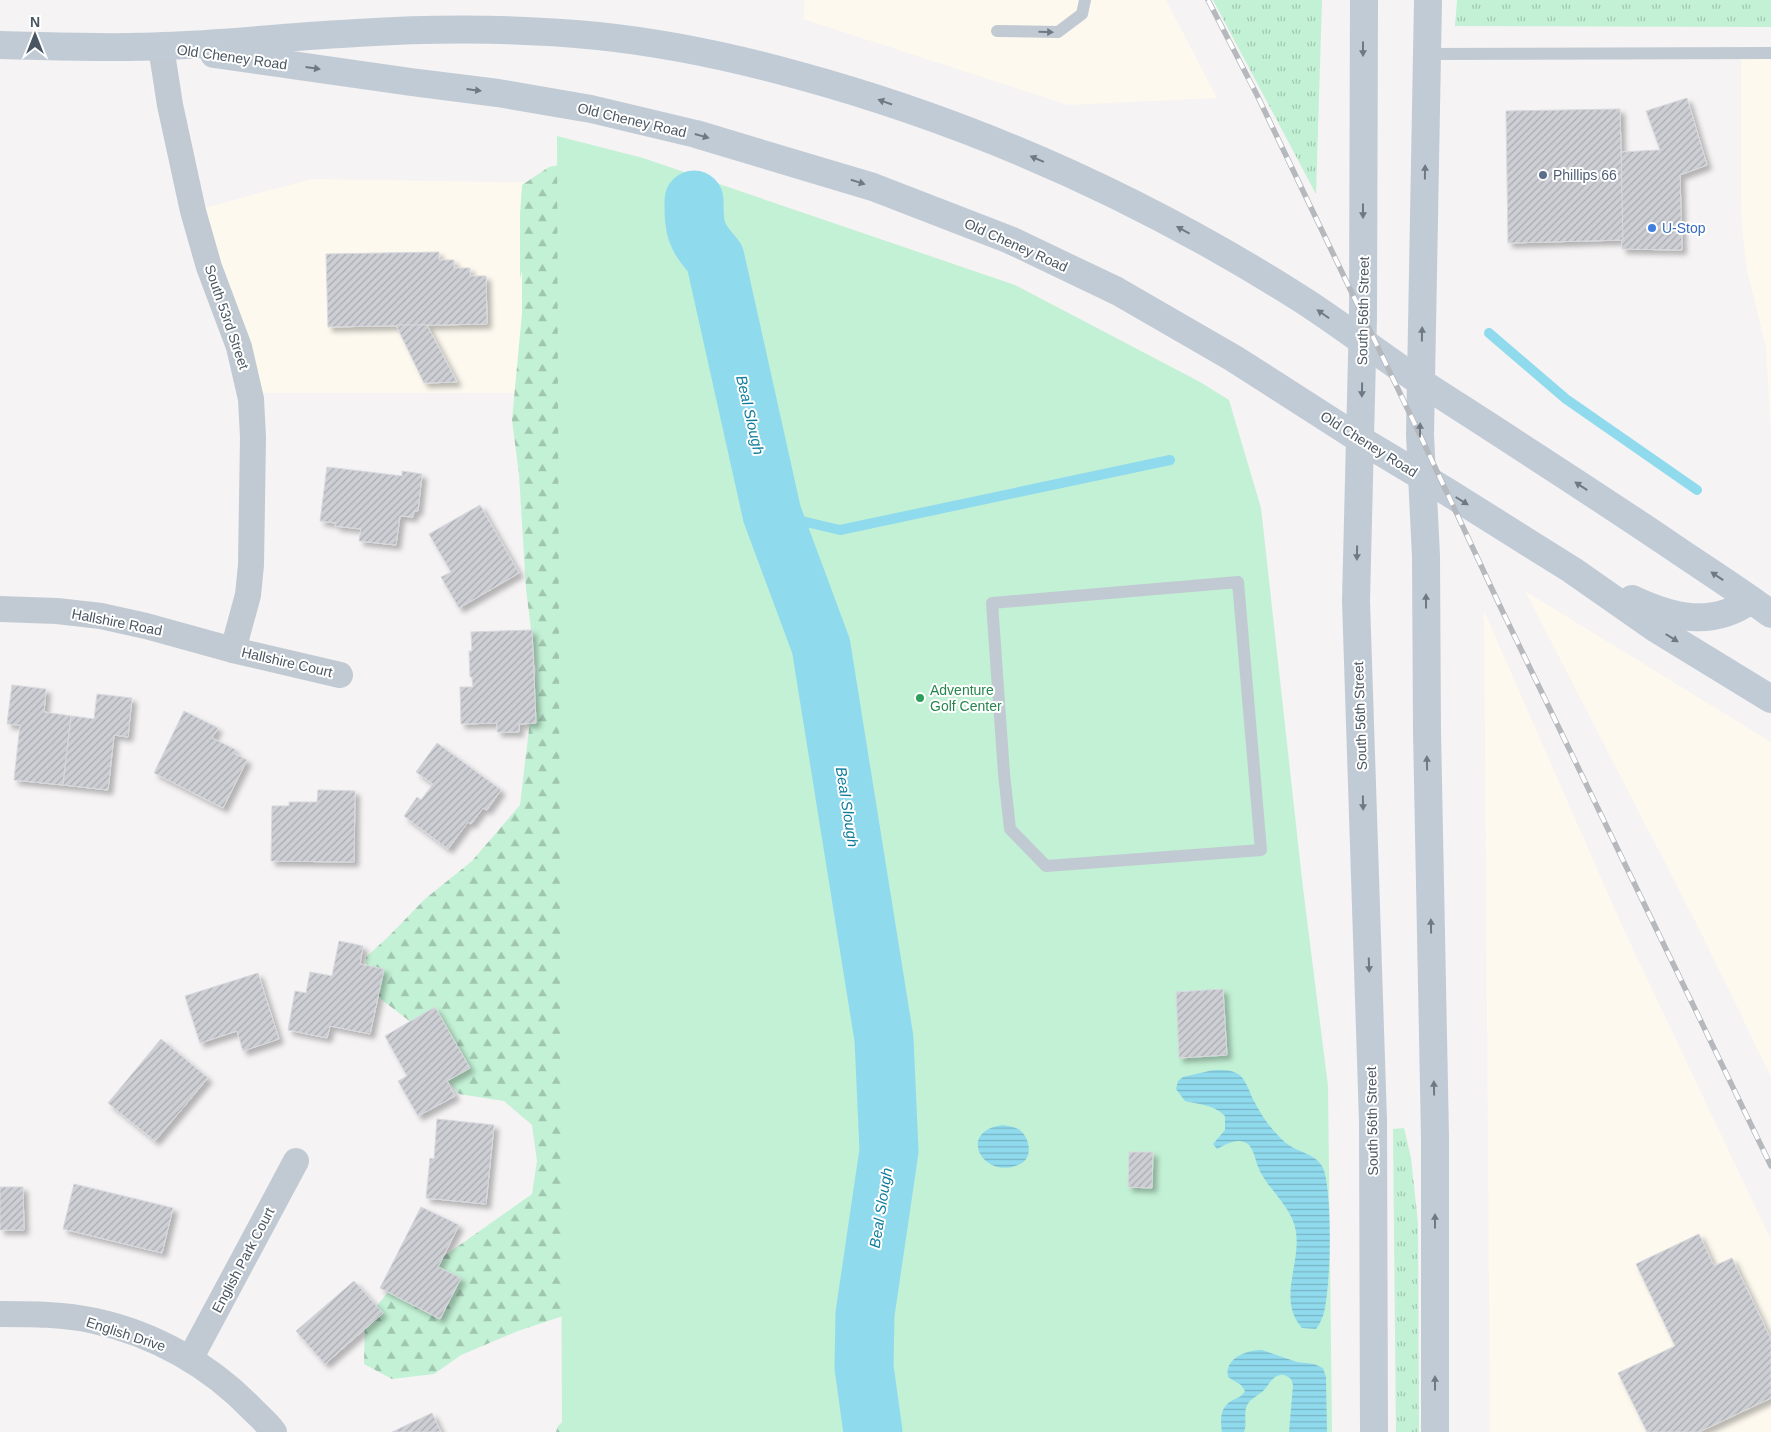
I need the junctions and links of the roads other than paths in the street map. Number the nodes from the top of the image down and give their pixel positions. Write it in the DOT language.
graph roads {
  1 [pos="1084,0"];
  2 [pos="1364,0"];
  3 [pos="1428,0"];
  4 [pos="997,31"];
  5 [pos="0,45"];
  6 [pos="161,47"];
  7 [pos="1771,53"];
  8 [pos="1427,54"];
  9 [pos="1363,342"];
  10 [pos="1422,383"];
  11 [pos="1361,440"];
  12 [pos="1422,476"];
  13 [pos="1572,570"];
  14 [pos="1761,607"];
  15 [pos="0,609"];
  16 [pos="233,650"];
  17 [pos="340,675"];
  18 [pos="1771,699"];
  19 [pos="1261,850"];
  20 [pos="296,1161"];
  21 [pos="0,1314"];
  22 [pos="190,1359"];
  23 [pos="274,1432"];
  24 [pos="1374,1432"];
  25 [pos="1435,1432"];
  4 -- 1 [label="lane, one-way"];
  2 -- 9 [label="main road, South 56th Street, one-way"];
  3 -- 8 [label="main road"];
  5 -- 6 [label="main road, Old Cheney Road"];
  9 -- 6 [label="main road, Old Cheney Road, one-way"];
  6 -- 11 [label="main road, Old Cheney Road, one-way"];
  6 -- 16 [label="street, South 53rd Street"];
  7 -- 8 [label="lane"];
  10 -- 8 [label="main road, one-way"];
  9 -- 10 [label="main road, Old Cheney Road"];
  9 -- 11 [label="main road, South 56th Street, one-way"];
  12 -- 10 [label="main road, one-way"];
  14 -- 10 [label="main road, Old Cheney Road, one-way"];
  11 -- 12 [label="main road, Old Cheney Road"];
  11 -- 24 [label="main road, South 56th Street, one-way"];
  12 -- 13 [label="main road, Old Cheney Road, one-way"];
  25 -- 12 [label="main road, one-way"];
  13 -- 14 [label="main road"];
  13 -- 18 [label="main road, Old Cheney Road, one-way"];
  15 -- 16 [label="street, Hallshire Road"];
  16 -- 17 [label="street, Hallshire Court"];
  19 -- 19 [label="lane"];
  20 -- 22 [label="street, English Park Court"];
  21 -- 22 [label="street, English Drive"];
  22 -- 23 [label="street"];
}
